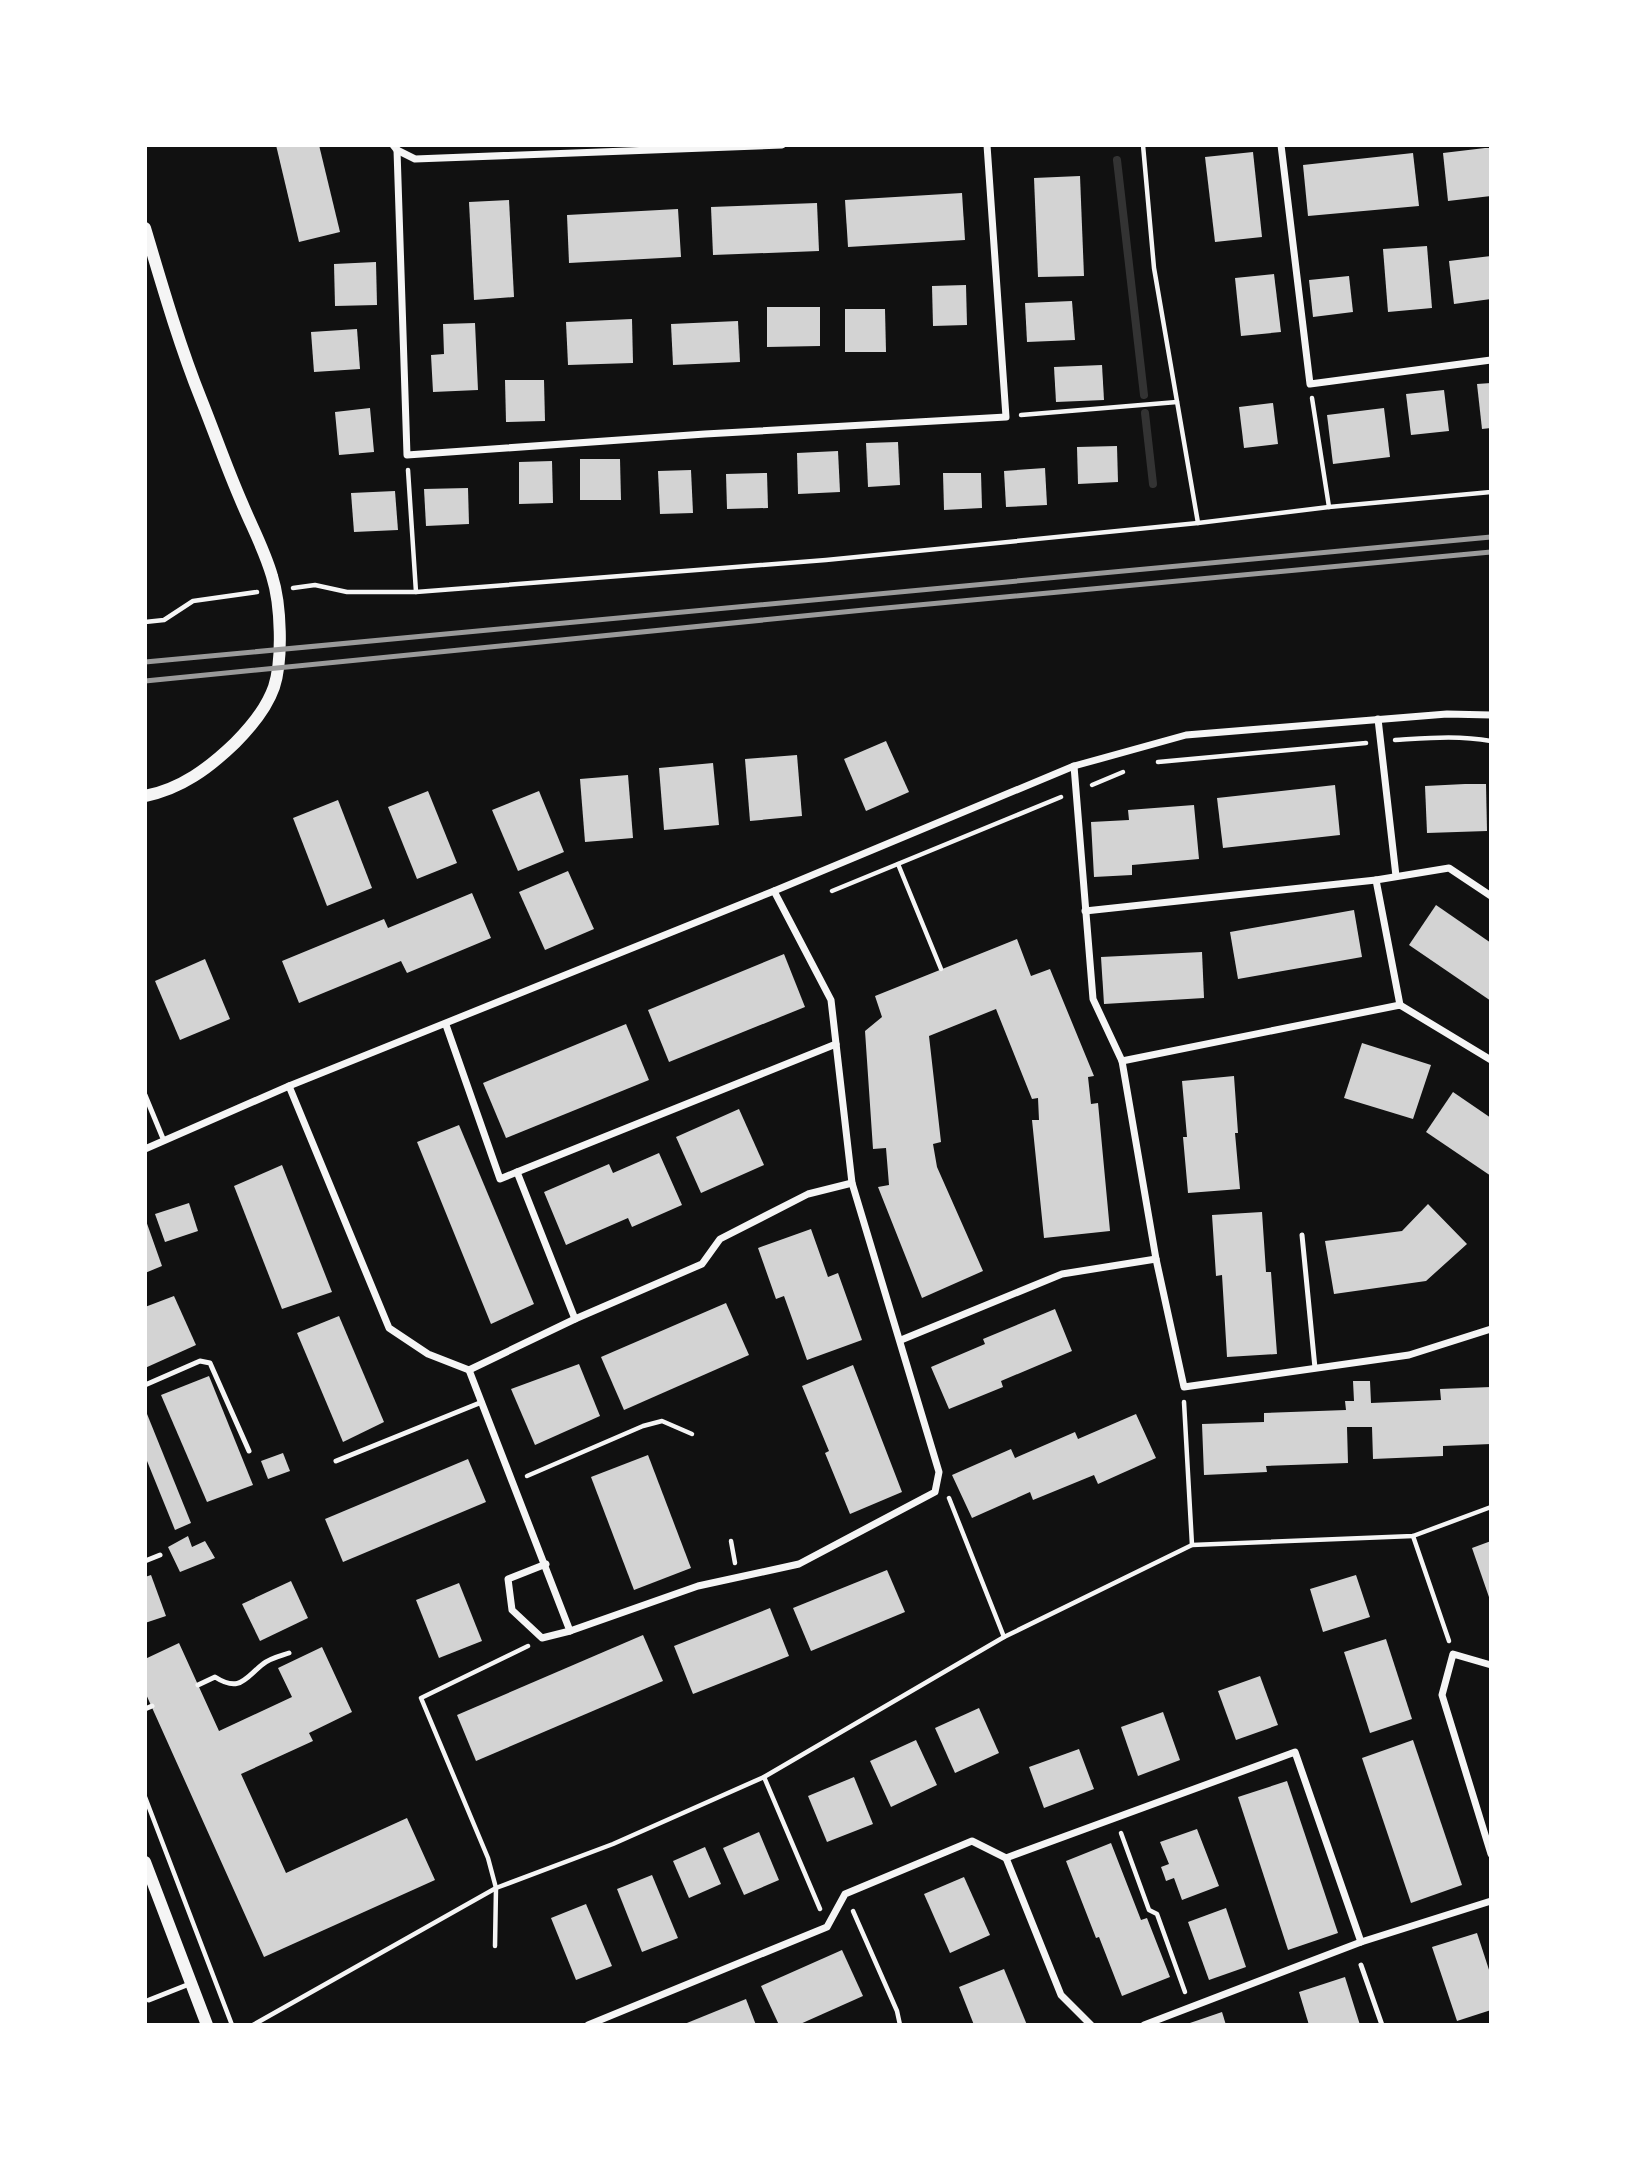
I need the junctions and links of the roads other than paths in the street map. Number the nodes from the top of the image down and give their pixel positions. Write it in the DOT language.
graph roads {
  1 [pos="782,145"];
  2 [pos="987,145"];
  3 [pos="1281,145"];
  4 [pos="745,146"];
  5 [pos="395,148"];
  6 [pos="617,149"];
  7 [pos="145,228"];
  8 [pos="1491,360"];
  9 [pos="1491,715"];
  10 [pos="1378,719"];
  11 [pos="1074,766"];
  12 [pos="145,796"];
  13 [pos="1396,876"];
  14 [pos="1376,880"];
  15 [pos="774,891"];
  16 [pos="1491,896"];
  17 [pos="1085,911"];
  18 [pos="1400,1005"];
  19 [pos="446,1025"];
  20 [pos="836,1044"];
  21 [pos="1491,1059"];
  22 [pos="1122,1062"];
  23 [pos="289,1086"];
  24 [pos="145,1096"];
  25 [pos="164,1141"];
  26 [pos="145,1149"];
  27 [pos="517,1172"];
  28 [pos="852,1183"];
  29 [pos="1302,1235"];
  30 [pos="1156,1259"];
  31 [pos="575,1319"];
  32 [pos="1491,1329"];
  33 [pos="901,1340"];
  34 [pos="1315,1368"];
  35 [pos="469,1370"];
  36 [pos="145,1385"];
  37 [pos="482,1402"];
  38 [pos="248,1451"];
  39 [pos="336,1461"];
  40 [pos="160,1555"];
  41 [pos="145,1561"];
  42 [pos="546,1564"];
  43 [pos="570,1630"];
  44 [pos="289,1653"];
  45 [pos="1491,1665"];
  46 [pos="198,1685"];
  47 [pos="1491,1854"];
  48 [pos="1006,1857"];
  49 [pos="145,1862"];
  50 [pos="1491,1901"];
  51 [pos="1361,1942"];
  52 [pos="1361,1965"];
  53 [pos="192,1983"];
  54 [pos="149,2000"];
  55 [pos="207,2025"];
  56 [pos="588,2025"];
  57 [pos="1091,2025"];
  58 [pos="1143,2025"];
  59 [pos="1382,2025"];
  1 -- 4 [label="street"];
  2 -- 5 [label="street"];
  3 -- 8 [label="street"];
  4 -- 6 [label="street"];
  5 -- 6 [label="street"];
  7 -- 12 [label="street"];
  9 -- 10 [label="street"];
  10 -- 11 [label="street"];
  10 -- 13 [label="street"];
  11 -- 15 [label="street"];
  11 -- 17 [label="street"];
  13 -- 14 [label="street"];
  13 -- 16 [label="street"];
  14 -- 17 [label="street"];
  14 -- 18 [label="street"];
  15 -- 19 [label="street"];
  15 -- 20 [label="street"];
  17 -- 22 [label="street"];
  18 -- 21 [label="street"];
  18 -- 22 [label="street"];
  19 -- 23 [label="street"];
  19 -- 27 [label="street"];
  20 -- 27 [label="street"];
  20 -- 28 [label="street"];
  22 -- 30 [label="street"];
  23 -- 25 [label="street"];
  23 -- 35 [label="street"];
  24 -- 25 [label="lane"];
  25 -- 26 [label="street"];
  27 -- 31 [label="street"];
  28 -- 31 [label="street"];
  28 -- 33 [label="street"];
  29 -- 34 [label="lane"];
  30 -- 33 [label="street"];
  30 -- 34 [label="street"];
  31 -- 35 [label="street"];
  32 -- 34 [label="street"];
  33 -- 43 [label="street"];
  35 -- 37 [label="street"];
  36 -- 38 [label="lane"];
  37 -- 39 [label="lane"];
  37 -- 42 [label="street"];
  40 -- 41 [label="lane"];
  42 -- 43 [label="street"];
  42 -- 43 [label="street"];
  44 -- 46 [label="lane"];
  45 -- 47 [label="street"];
  48 -- 51 [label="street"];
  48 -- 56 [label="street"];
  48 -- 57 [label="street"];
  49 -- 53 [label="street"];
  50 -- 51 [label="street"];
  51 -- 58 [label="street"];
  52 -- 59 [label="lane"];
  53 -- 54 [label="lane"];
  53 -- 55 [label="street"];
}
